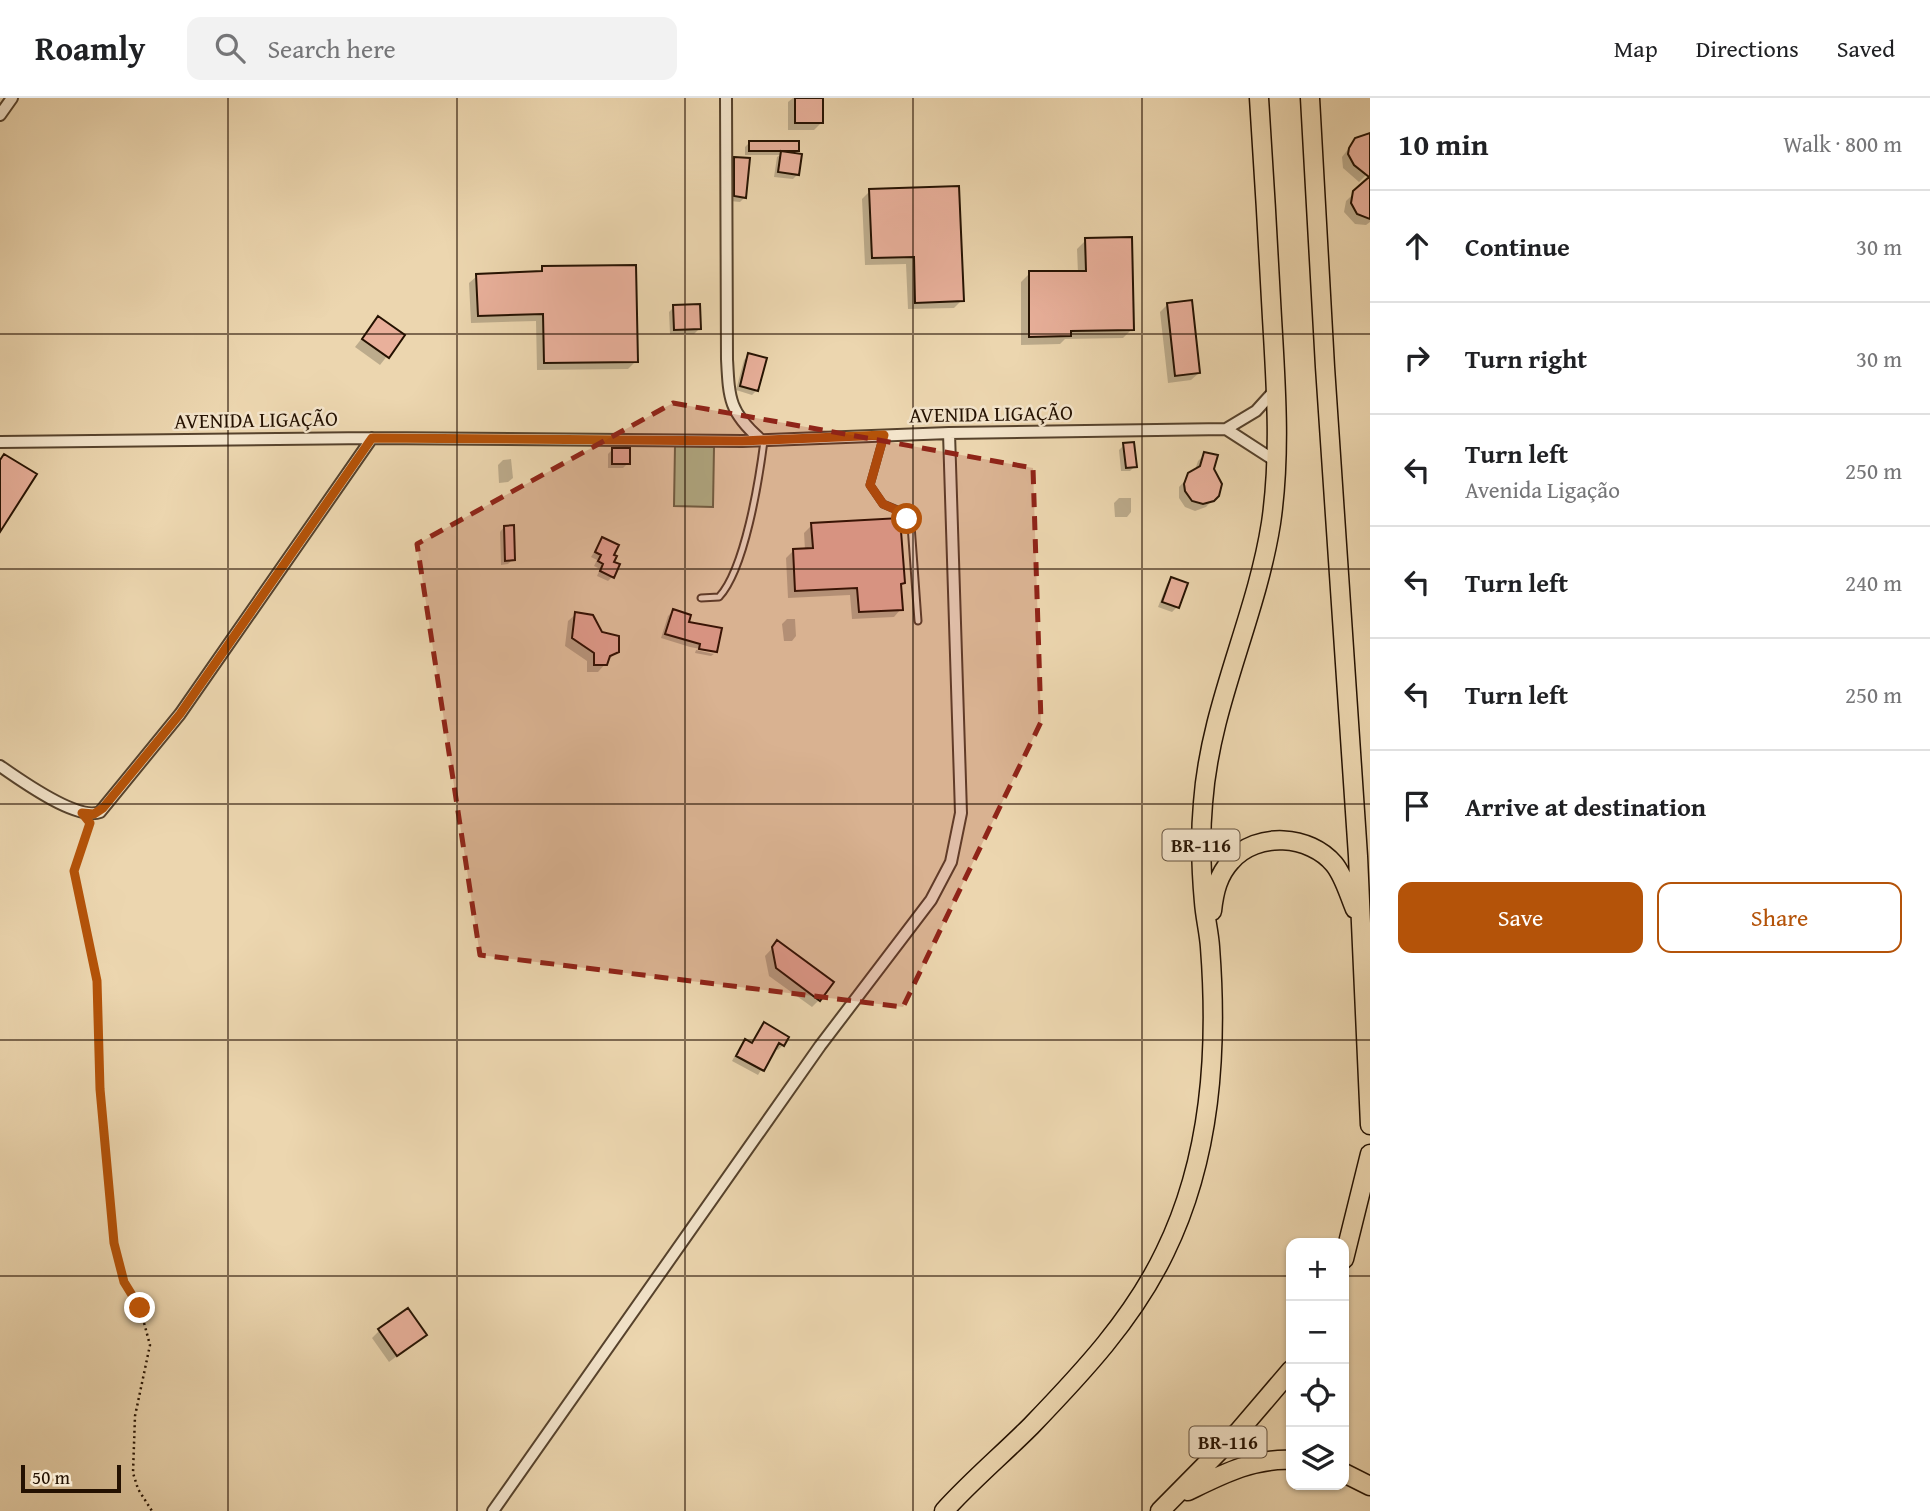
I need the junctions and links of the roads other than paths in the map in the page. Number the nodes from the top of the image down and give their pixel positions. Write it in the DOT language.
graph roads {
  1 [pos="12,98"];
  2 [pos="726,98"];
  3 [pos="1259,98"];
  4 [pos="1310,98"];
  5 [pos="0,115"];
  6 [pos="1275,389"];
  7 [pos="1226,429"];
  8 [pos="948,433"];
  9 [pos="884,435"];
  10 [pos="372,438"];
  11 [pos="2,439"];
  12 [pos="762,439"];
  13 [pos="1277,461"];
  14 [pos="701,598"];
  15 [pos="918,621"];
  16 [pos="0,766"];
  17 [pos="1359,922"];
  18 [pos="1210,945"];
  19 [pos="1370,1125"];
  20 [pos="1370,1154"];
  21 [pos="1349,1239"];
  22 [pos="1286,1376"];
  23 [pos="1286,1460"];
  24 [pos="978,1476"];
  25 [pos="1349,1476"];
  26 [pos="1370,1486"];
  27 [pos="1175,1498"];
  28 [pos="493,1511"];
  29 [pos="944,1511"];
  30 [pos="963,1511"];
  31 [pos="1160,1511"];
  1 -- 5 [label="street"];
  2 -- 12 [label="street"];
  3 -- 6 [label="highway, BR-116"];
  4 -- 17 [label="highway"];
  6 -- 7 [label="street"];
  6 -- 13 [label="highway, BR-116"];
  7 -- 8 [label="street, AVENIDA LIGAÇÃO"];
  7 -- 13 [label="street"];
  8 -- 9 [label="street, AVENIDA LIGAÇÃO"];
  8 -- 28 [label="street"];
  9 -- 12 [label="street, AVENIDA LIGAÇÃO"];
  9 -- 15 [label="lane"];
  10 -- 11 [label="street, AVENIDA LIGAÇÃO"];
  10 -- 12 [label="street, AVENIDA LIGAÇÃO"];
  10 -- 16 [label="street"];
  12 -- 14 [label="lane"];
  13 -- 18 [label="highway, BR-116"];
  17 -- 18 [label="highway"];
  17 -- 19 [label="highway"];
  18 -- 24 [label="highway, BR-116"];
  20 -- 21 [label="highway"];
  22 -- 27 [label="highway, BR-116"];
  23 -- 27 [label="highway"];
  24 -- 29 [label="highway, BR-116"];
  24 -- 30 [label="highway"];
  25 -- 26 [label="highway"];
  27 -- 31 [label="highway, BR-116"];
}
